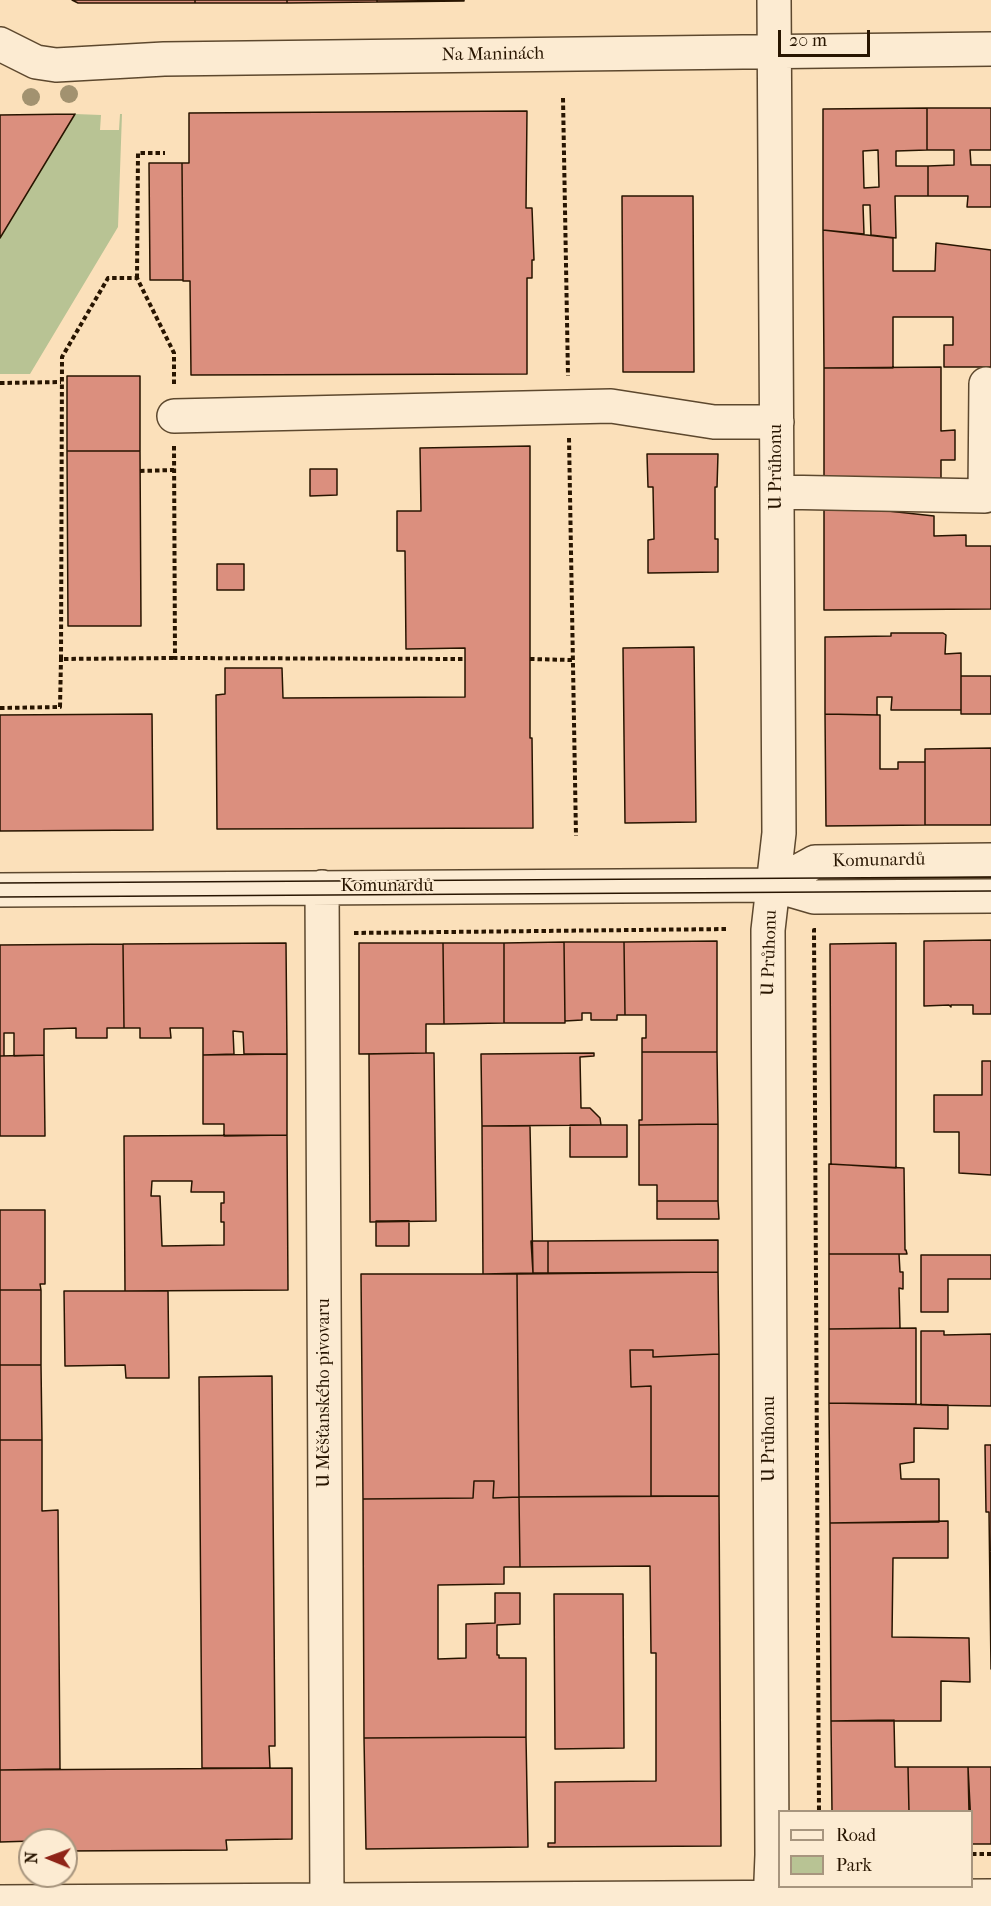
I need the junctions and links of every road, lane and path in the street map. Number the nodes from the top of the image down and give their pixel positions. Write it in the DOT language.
graph roads {
  1 [pos="774,0"];
  2 [pos="0,44"];
  3 [pos="991,49"];
  4 [pos="775,52"];
  5 [pos="563,98"];
  6 [pos="165,153"];
  7 [pos="137,278"];
  8 [pos="61,382"];
  9 [pos="0,383"];
  10 [pos="986,384"];
  11 [pos="569,408"];
  12 [pos="174,416"];
  13 [pos="777,422"];
  14 [pos="174,470"];
  15 [pos="68,471"];
  16 [pos="140,471"];
  17 [pos="62,472"];
  18 [pos="777,492"];
  19 [pos="175,658"];
  20 [pos="465,659"];
  21 [pos="530,659"];
  22 [pos="61,660"];
  23 [pos="572,660"];
  24 [pos="0,708"];
  25 [pos="576,836"];
  26 [pos="991,860"];
  27 [pos="773,885"];
  28 [pos="322,887"];
  29 [pos="0,890"];
  30 [pos="991,896"];
  31 [pos="727,929"];
  32 [pos="826,930"];
  33 [pos="353,933"];
  34 [pos="819,1810"];
  35 [pos="973,1854"];
  36 [pos="991,1854"];
  37 [pos="991,1896"];
  38 [pos="327,1899"];
  39 [pos="770,1902"];
  40 [pos="14,1903"];
  1 -- 4 [label="street, U Průhonu"];
  2 -- 4 [label="street, Na Maninách"];
  3 -- 4 [label="street, Na Maninách"];
  4 -- 13 [label="street, U Průhonu"];
  5 -- 11 [label="path"];
  6 -- 7 [label="path"];
  7 -- 8 [label="path"];
  7 -- 12 [label="path"];
  8 -- 9 [label="path"];
  8 -- 17 [label="path"];
  10 -- 18 [label="street"];
  11 -- 12 [label="street"];
  11 -- 13 [label="street"];
  11 -- 23 [label="path"];
  12 -- 14 [label="path"];
  13 -- 18 [label="street, U Průhonu"];
  14 -- 16 [label="path"];
  14 -- 19 [label="path"];
  15 -- 17 [label="path"];
  17 -- 22 [label="path"];
  18 -- 27 [label="street, U Průhonu"];
  19 -- 20 [label="path"];
  19 -- 22 [label="path"];
  21 -- 23 [label="path"];
  22 -- 24 [label="path"];
  23 -- 25 [label="path"];
  26 -- 27 [label="street, Komunardů"];
  27 -- 28 [label="street, Komunardů"];
  27 -- 30 [label="street, Komunardů"];
  27 -- 39 [label="street, U Průhonu"];
  28 -- 29 [label="street, Komunardů"];
  28 -- 38 [label="street, U Měšťanského pivovaru"];
  31 -- 33 [label="path"];
  32 -- 34 [label="path"];
  35 -- 36 [label="path"];
  37 -- 39 [label="street"];
  38 -- 39 [label="street"];
  38 -- 40 [label="street"];
}
